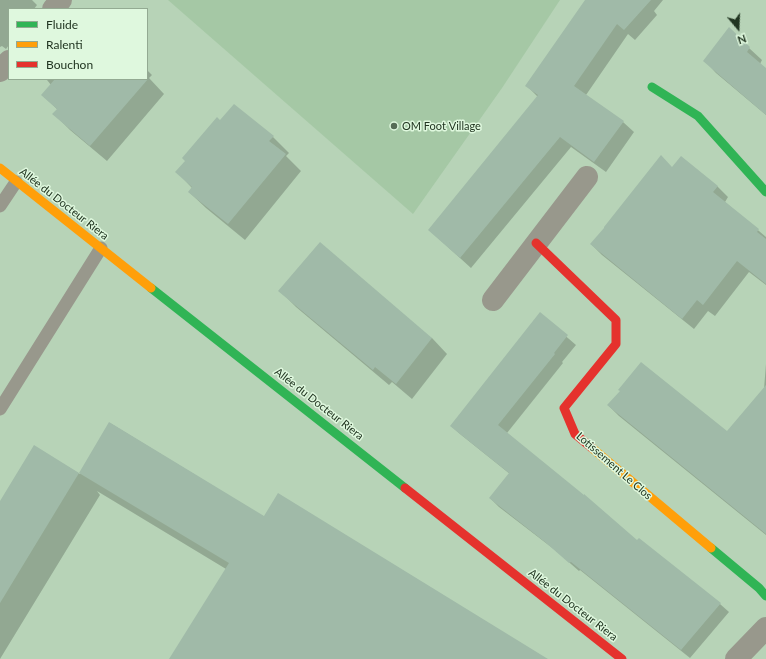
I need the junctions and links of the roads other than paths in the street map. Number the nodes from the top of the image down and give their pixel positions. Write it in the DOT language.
graph roads {
  1 [pos="61,0"];
  2 [pos="54,8"];
  3 [pos="8,62"];
  4 [pos="0,71"];
  5 [pos="652,87"];
  6 [pos="0,168"];
  7 [pos="587,177"];
  8 [pos="16,182"];
  9 [pos="766,192"];
  10 [pos="0,206"];
  11 [pos="536,243"];
  12 [pos="101,248"];
  13 [pos="493,300"];
  14 [pos="0,409"];
  15 [pos="766,596"];
  16 [pos="766,628"];
  17 [pos="622,659"];
  18 [pos="736,659"];
  1 -- 2 [label="street"];
  3 -- 4 [label="street"];
  5 -- 9 [label="street"];
  6 -- 8 [label="street, Allée du Docteur Riera"];
  7 -- 11 [label="street"];
  8 -- 10 [label="lane"];
  8 -- 12 [label="street, Allée du Docteur Riera"];
  11 -- 13 [label="street"];
  11 -- 15 [label="street, Lotissement Le Clos"];
  12 -- 14 [label="lane"];
  12 -- 17 [label="street, Allée du Docteur Riera"];
  16 -- 18 [label="street"];
}
